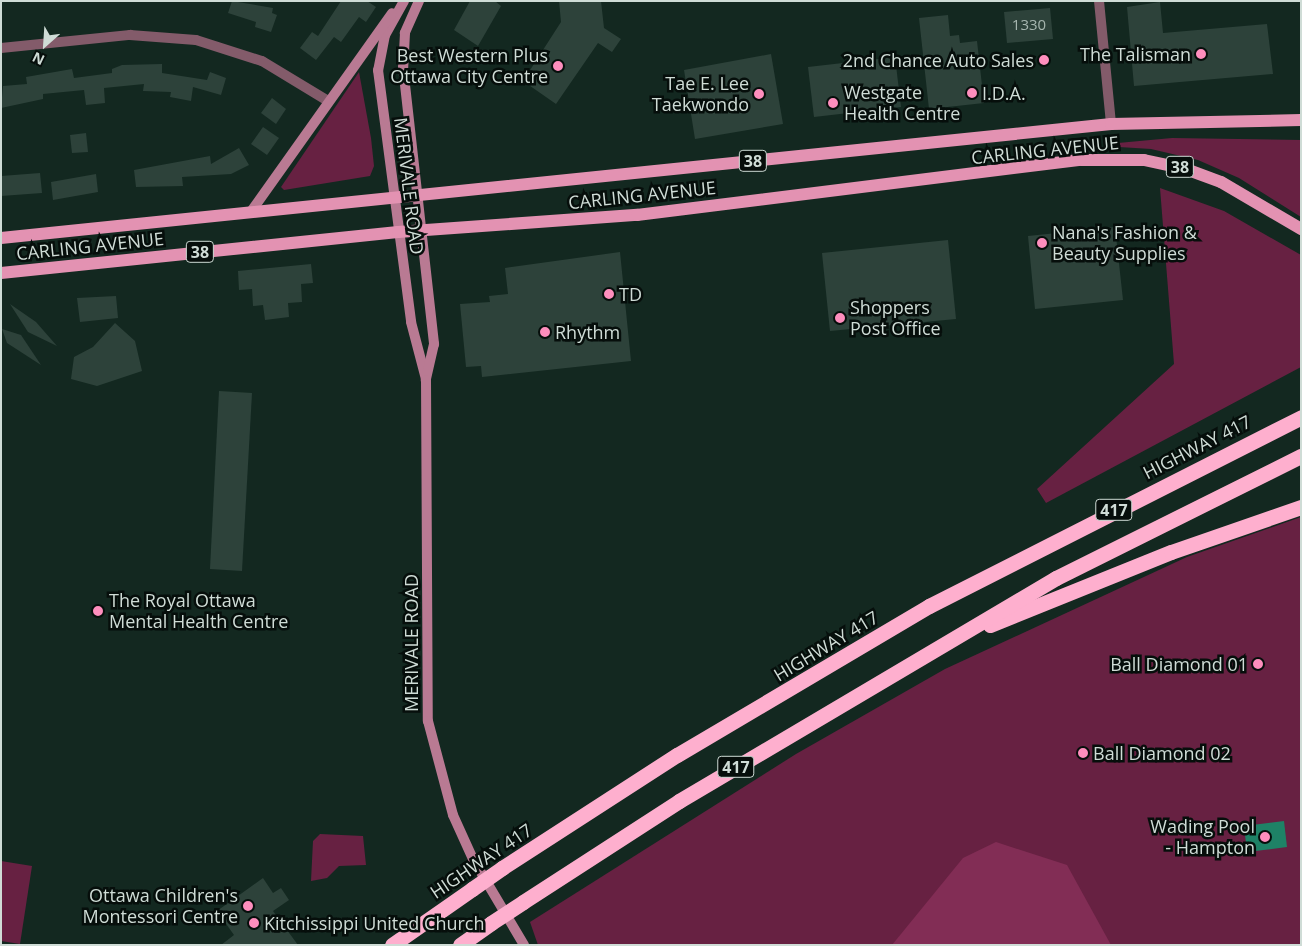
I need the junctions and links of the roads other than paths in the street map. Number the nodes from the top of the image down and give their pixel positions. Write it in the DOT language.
graph roads {
  1 [pos="404,1"];
  2 [pos="419,1"];
  3 [pos="1098,1"];
  4 [pos="1,48"];
  5 [pos="328,101"];
  6 [pos="1301,120"];
  7 [pos="1111,124"];
  8 [pos="418,195"];
  9 [pos="395,198"];
  10 [pos="250,213"];
  11 [pos="1301,228"];
  12 [pos="423,230"];
  13 [pos="398,232"];
  14 [pos="1,238"];
  15 [pos="1,273"];
  16 [pos="426,380"];
  17 [pos="1301,416"];
  18 [pos="1301,456"];
  19 [pos="1301,507"];
  20 [pos="954,639"];
  21 [pos="392,945"];
  22 [pos="460,945"];
  23 [pos="524,945"];
  1 -- 5 [label="main road"];
  1 -- 9 [label="main road, MERIVALE ROAD"];
  2 -- 8 [label="main road, MERIVALE ROAD"];
  3 -- 7 [label="street"];
  4 -- 5 [label="street"];
  5 -- 10 [label="main road"];
  6 -- 7 [label="main road, CARLING AVENUE / 38"];
  7 -- 8 [label="main road, CARLING AVENUE / 38"];
  8 -- 9 [label="main road, CARLING AVENUE / 38"];
  8 -- 12 [label="main road, MERIVALE ROAD"];
  9 -- 10 [label="main road, CARLING AVENUE / 38"];
  9 -- 13 [label="main road, MERIVALE ROAD"];
  10 -- 14 [label="main road, CARLING AVENUE / 38"];
  11 -- 12 [label="main road, CARLING AVENUE / 38"];
  12 -- 13 [label="main road, CARLING AVENUE / 38"];
  12 -- 16 [label="main road, MERIVALE ROAD"];
  13 -- 15 [label="main road, CARLING AVENUE / 38"];
  13 -- 16 [label="main road, MERIVALE ROAD"];
  16 -- 23 [label="main road, MERIVALE ROAD"];
  17 -- 21 [label="highway, HIGHWAY 417 / 417, bridge"];
  18 -- 20 [label="highway, 417"];
  19 -- 20 [label="highway"];
  20 -- 22 [label="highway, 417, bridge"];
}
